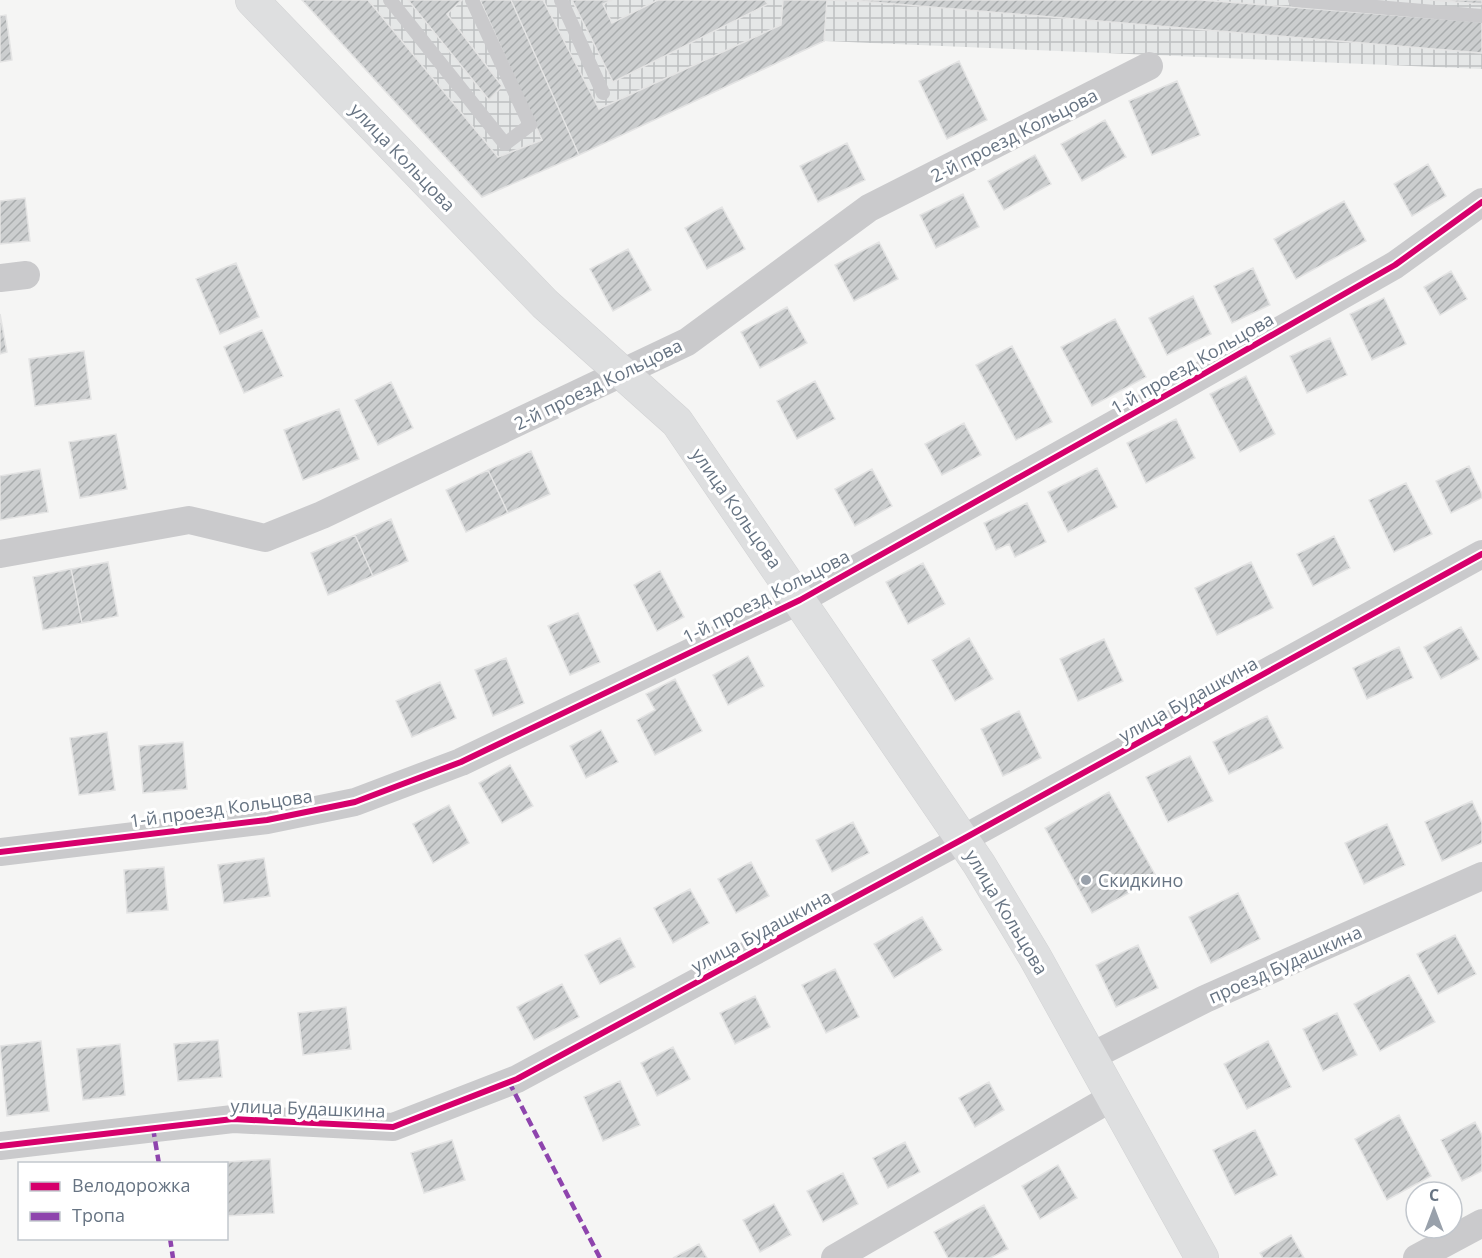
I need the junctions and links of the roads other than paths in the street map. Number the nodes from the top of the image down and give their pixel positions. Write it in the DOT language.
graph roads {
  1 [pos="252,0"];
  2 [pos="390,0"];
  3 [pos="472,0"];
  4 [pos="561,0"];
  5 [pos="1295,0"];
  6 [pos="1482,16"];
  7 [pos="1149,66"];
  8 [pos="603,93"];
  9 [pos="1482,202"];
  10 [pos="621,373"];
  11 [pos="0,554"];
  12 [pos="1482,554"];
  13 [pos="800,600"];
  14 [pos="963,839"];
  15 [pos="0,852"];
  16 [pos="1482,876"];
  17 [pos="1090,1057"];
  18 [pos="1113,1097"];
  19 [pos="0,1146"];
  20 [pos="1482,1224"];
  21 [pos="835,1258"];
  22 [pos="1202,1258"];
  23 [pos="1417,1258"];
  1 -- 10 [label="street, улица Кольцова"];
  2 -- 3 [label="lane"];
  4 -- 8 [label="lane"];
  5 -- 6 [label="lane"];
  7 -- 10 [label="street, 2-й проезд Кольцова"];
  9 -- 13 [label="street, 1-й проезд Кольцова"];
  10 -- 11 [label="street, 2-й проезд Кольцова"];
  10 -- 13 [label="street, улица Кольцова"];
  12 -- 14 [label="street, улица Будашкина"];
  13 -- 14 [label="street, улица Кольцова"];
  13 -- 15 [label="street, 1-й проезд Кольцова"];
  14 -- 17 [label="street, улица Кольцова"];
  14 -- 19 [label="street, улица Будашкина"];
  16 -- 17 [label="street, проезд Будашкина"];
  17 -- 18 [label="street, улица Кольцова"];
  18 -- 21 [label="street"];
  18 -- 22 [label="street, улица Кольцова"];
  20 -- 23 [label="street"];
}
